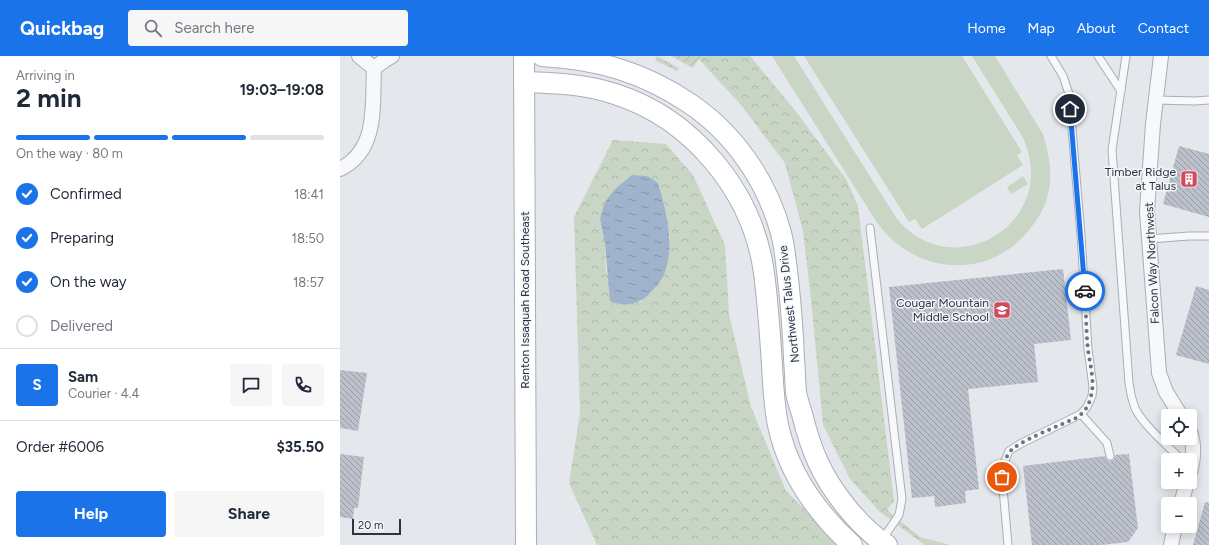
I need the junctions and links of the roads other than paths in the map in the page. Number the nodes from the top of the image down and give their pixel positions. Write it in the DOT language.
graph roads {
  1 [pos="359,56"];
  2 [pos="392,56"];
  3 [pos="524,56"];
  4 [pos="542,56"];
  5 [pos="1051,56"];
  6 [pos="1098,56"];
  7 [pos="1126,56"];
  8 [pos="1161,56"];
  9 [pos="374,68"];
  10 [pos="524,82"];
  11 [pos="1121,91"];
  12 [pos="1156,100"];
  13 [pos="1209,100"];
  14 [pos="340,169"];
  15 [pos="870,228"];
  16 [pos="1209,236"];
  17 [pos="1149,239"];
  18 [pos="1177,409"];
  19 [pos="1081,414"];
  20 [pos="1173,453"];
  21 [pos="1110,456"];
  22 [pos="1173,533"];
  23 [pos="882,544"];
  24 [pos="526,545"];
  25 [pos="852,545"];
  26 [pos="1008,545"];
  27 [pos="1170,545"];
  1 -- 9 [label="street"];
  2 -- 9 [label="street"];
  3 -- 10 [label="street, Renton Issaquah Road Southeast"];
  4 -- 23 [label="street, Northwest Talus Drive"];
  5 -- 19 [label="lane"];
  6 -- 11 [label="lane"];
  7 -- 11 [label="lane"];
  8 -- 12 [label="street, Falcon Way Northwest"];
  9 -- 14 [label="street"];
  10 -- 24 [label="street, Renton Issaquah Road Southeast"];
  10 -- 25 [label="street, Northwest Talus Drive"];
  11 -- 20 [label="lane"];
  12 -- 13 [label="lane"];
  12 -- 17 [label="street, Falcon Way Northwest"];
  15 -- 23 [label="lane"];
  16 -- 17 [label="lane"];
  17 -- 18 [label="street, Falcon Way Northwest"];
  19 -- 21 [label="lane"];
  19 -- 26 [label="lane"];
  22 -- 27 [label="street"];
}
